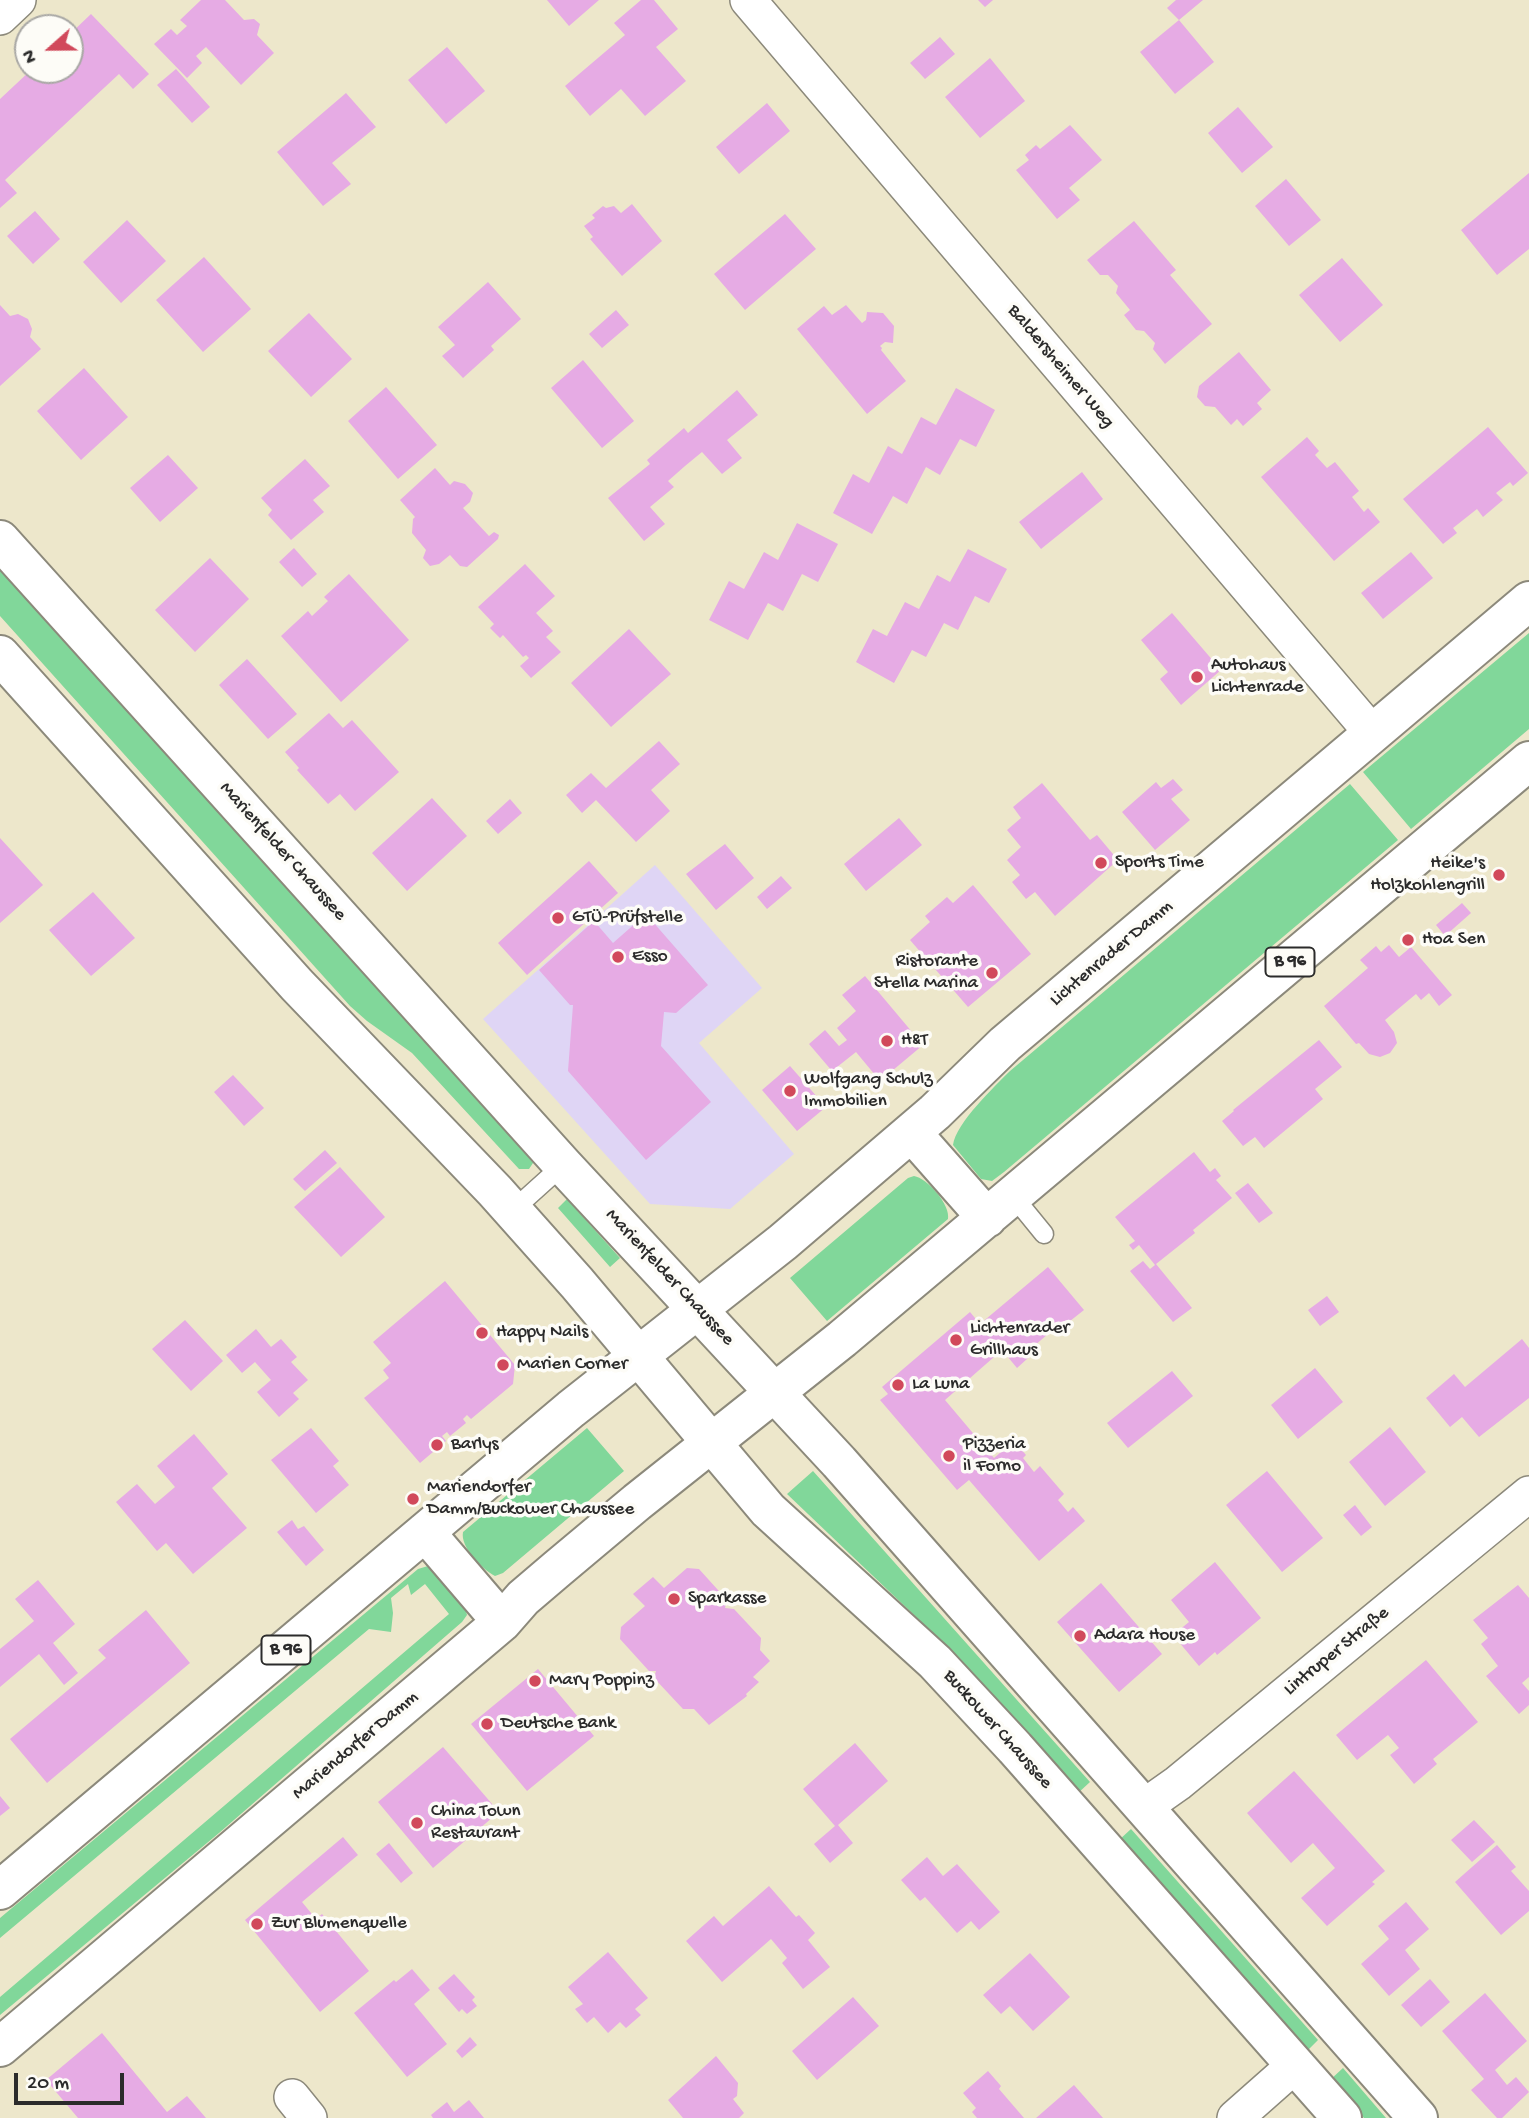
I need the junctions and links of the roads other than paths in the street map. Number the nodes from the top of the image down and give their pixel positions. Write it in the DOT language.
graph roads {
  1 [pos="18,0"];
  2 [pos="748,0"];
  3 [pos="0,17"];
  4 [pos="0,540"];
  5 [pos="1529,601"];
  6 [pos="0,654"];
  7 [pos="1373,734"];
  8 [pos="1529,761"];
  9 [pos="912,1133"];
  10 [pos="563,1165"];
  11 [pos="1000,1207"];
  12 [pos="512,1211"];
  13 [pos="1044,1234"];
  14 [pos="698,1309"];
  15 [pos="639,1356"];
  16 [pos="775,1392"];
  17 [pos="712,1443"];
  18 [pos="1529,1494"];
  19 [pos="425,1532"];
  20 [pos="502,1622"];
  21 [pos="1143,1807"];
  22 [pos="0,1890"];
  23 [pos="0,2047"];
  24 [pos="1295,2065"];
  25 [pos="1235,2118"];
  26 [pos="1342,2118"];
  27 [pos="1418,2118"];
  1 -- 3 [label="street"];
  2 -- 7 [label="street, Baldersheimer Weg"];
  4 -- 10 [label="main road, Marienfelder Chaussee"];
  5 -- 7 [label="main road, Lichtenrader Damm / B 96"];
  6 -- 12 [label="main road"];
  7 -- 9 [label="main road, Lichtenrader Damm / B 96"];
  8 -- 11 [label="main road, B 96"];
  9 -- 11 [label="main road"];
  9 -- 14 [label="main road, Lichtenrader Damm / B 96"];
  10 -- 12 [label="lane"];
  10 -- 14 [label="main road, Marienfelder Chaussee"];
  11 -- 13 [label="lane"];
  11 -- 16 [label="main road, B 96"];
  12 -- 15 [label="main road"];
  14 -- 15 [label="main road, B 96"];
  14 -- 16 [label="main road, Marienfelder Chaussee"];
  15 -- 17 [label="main road, Buckower Chaussee"];
  15 -- 19 [label="main road, B 96"];
  16 -- 17 [label="main road, B 96"];
  16 -- 21 [label="main road"];
  17 -- 20 [label="main road, Mariendorfer Damm / B 96"];
  17 -- 24 [label="main road, Buckower Chaussee"];
  18 -- 21 [label="street, Lintruper Straße"];
  19 -- 20 [label="main road"];
  19 -- 22 [label="main road, B 96"];
  20 -- 23 [label="main road, Mariendorfer Damm / B 96"];
  21 -- 27 [label="main road"];
  24 -- 25 [label="street"];
  24 -- 26 [label="main road, Buckower Chaussee"];
}
